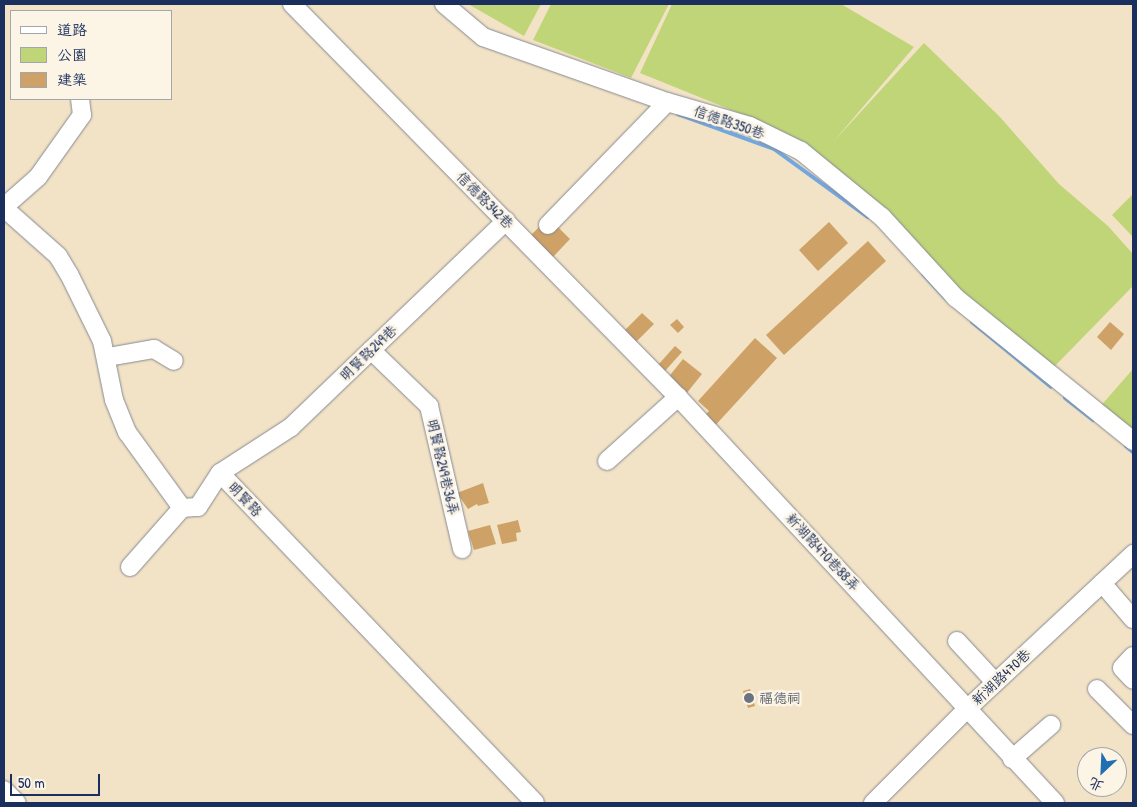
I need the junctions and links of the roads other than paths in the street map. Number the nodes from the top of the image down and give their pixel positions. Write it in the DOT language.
graph roads {
  1 [pos="292,4"];
  2 [pos="444,4"];
  3 [pos="80,100"];
  4 [pos="667,102"];
  5 [pos="4,207"];
  6 [pos="506,221"];
  7 [pos="548,225"];
  8 [pos="371,350"];
  9 [pos="108,358"];
  10 [pos="174,361"];
  11 [pos="678,397"];
  12 [pos="1133,441"];
  13 [pos="607,461"];
  14 [pos="220,473"];
  15 [pos="182,508"];
  16 [pos="462,549"];
  17 [pos="1133,554"];
  18 [pos="130,567"];
  19 [pos="1102,583"];
  20 [pos="1133,619"];
  21 [pos="957,641"];
  22 [pos="1133,656"];
  23 [pos="1133,680"];
  24 [pos="996,682"];
  25 [pos="1097,689"];
  26 [pos="966,710"];
  27 [pos="1051,725"];
  28 [pos="1133,725"];
  29 [pos="1012,758"];
  30 [pos="4,790"];
  31 [pos="17,803"];
  32 [pos="535,803"];
  33 [pos="874,803"];
  34 [pos="1055,803"];
  1 -- 6 [label="street, 信德路342巷"];
  2 -- 4 [label="street, 信德路350巷"];
  3 -- 5 [label="street"];
  4 -- 7 [label="street"];
  4 -- 12 [label="street, 信德路350巷"];
  5 -- 9 [label="street"];
  6 -- 8 [label="street, 明賢路249巷"];
  6 -- 11 [label="street, 信德路342巷"];
  8 -- 14 [label="street, 明賢路249巷"];
  8 -- 16 [label="street, 明賢路249巷36弄"];
  9 -- 10 [label="street"];
  9 -- 15 [label="street"];
  11 -- 13 [label="street"];
  11 -- 26 [label="street, 新湖路470巷88弄"];
  14 -- 15 [label="street, 明賢路"];
  14 -- 32 [label="street, 明賢路"];
  15 -- 18 [label="street"];
  17 -- 19 [label="street, 新湖路470巷"];
  19 -- 20 [label="street"];
  19 -- 24 [label="street, 新湖路470巷"];
  21 -- 24 [label="street"];
  22 -- 23 [label="street"];
  24 -- 26 [label="street, 新湖路470巷"];
  25 -- 28 [label="street"];
  26 -- 29 [label="street, 新湖路470巷88弄"];
  26 -- 33 [label="street, 新湖路470巷"];
  27 -- 29 [label="street"];
  29 -- 34 [label="street, 新湖路470巷88弄"];
  30 -- 31 [label="street"];
}
